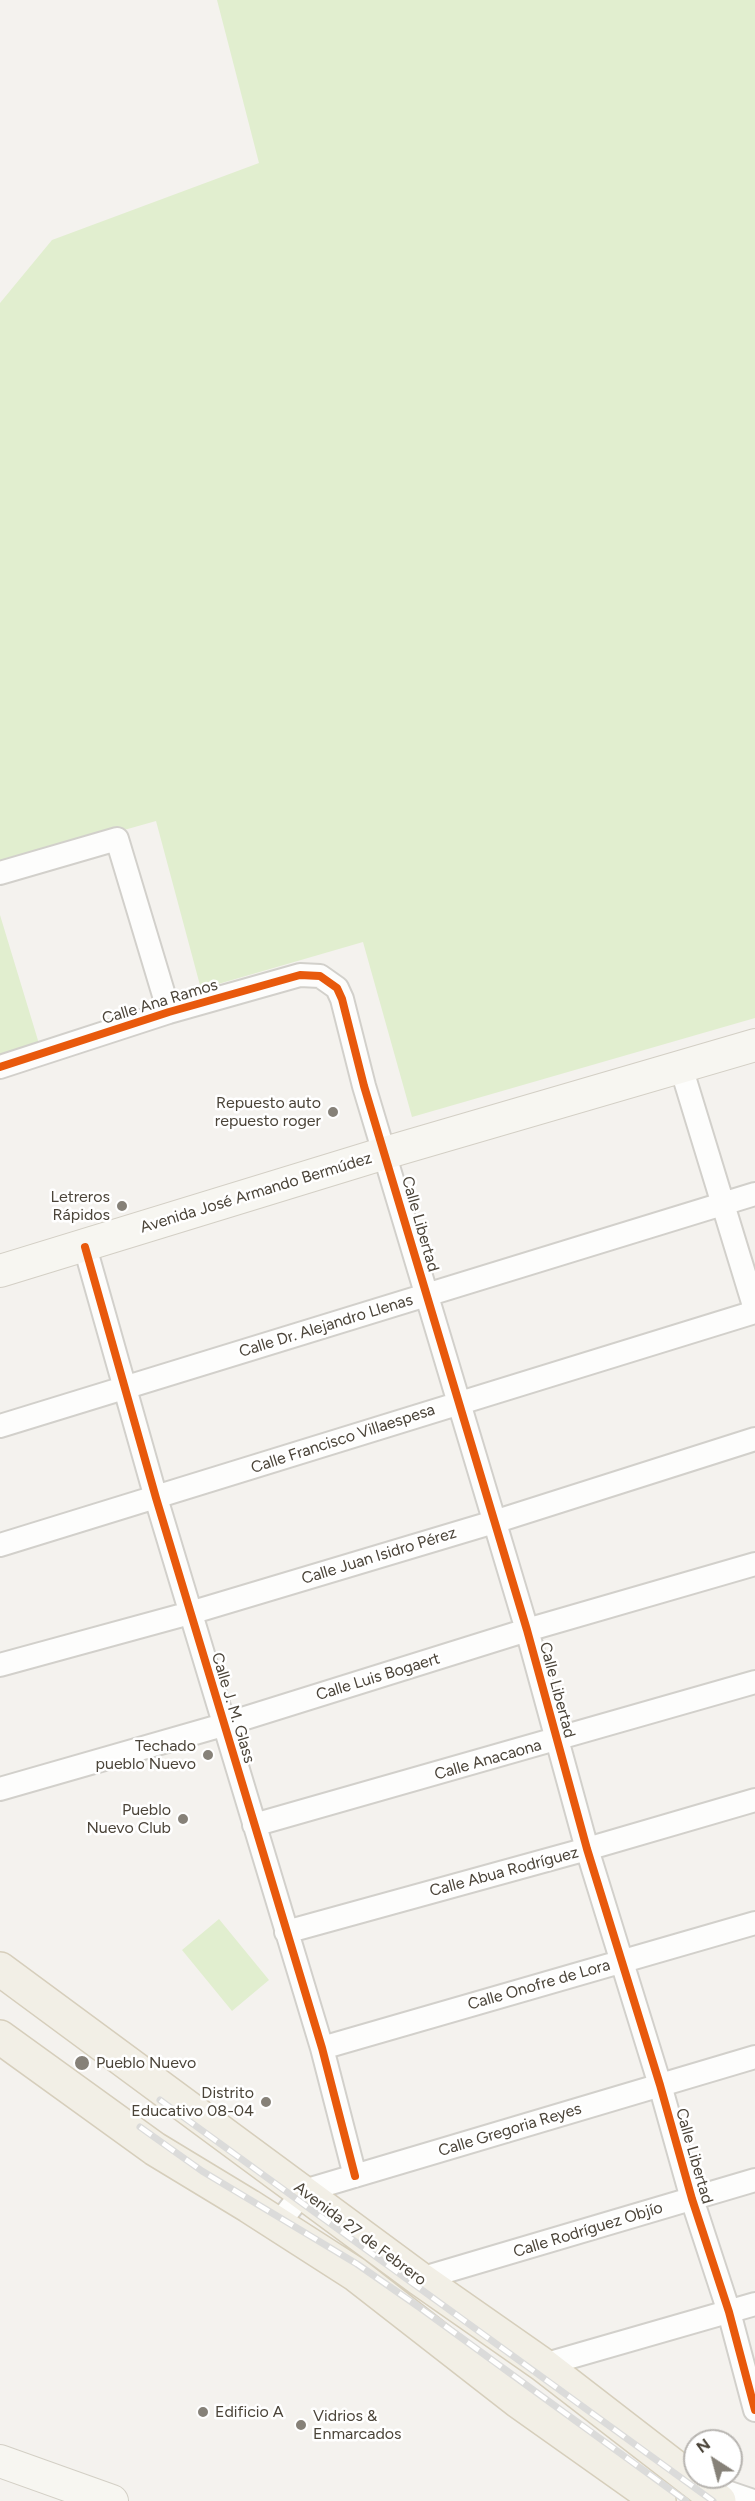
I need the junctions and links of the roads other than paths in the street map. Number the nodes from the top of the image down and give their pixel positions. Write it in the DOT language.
graph roads {
  1 [pos="0,873"];
  2 [pos="329,981"];
  3 [pos="169,1012"];
  4 [pos="755,1045"];
  5 [pos="681,1066"];
  6 [pos="0,1067"];
  7 [pos="385,1153"];
  8 [pos="755,1194"];
  9 [pos="722,1204"];
  10 [pos="85,1247"];
  11 [pos="0,1271"];
  12 [pos="426,1295"];
  13 [pos="755,1310"];
  14 [pos="125,1387"];
  15 [pos="459,1402"];
  16 [pos="0,1426"];
  17 [pos="755,1439"];
  18 [pos="156,1498"];
  19 [pos="494,1522"];
  20 [pos="0,1545"];
  21 [pos="755,1564"];
  22 [pos="190,1613"];
  23 [pos="527,1630"];
  24 [pos="0,1665"];
  25 [pos="755,1682"];
  26 [pos="224,1725"];
  27 [pos="556,1741"];
  28 [pos="0,1789"];
  29 [pos="755,1800"];
  30 [pos="254,1825"];
  31 [pos="587,1849"];
  32 [pos="755,1923"];
  33 [pos="286,1932"];
  34 [pos="621,1962"];
  35 [pos="0,1969"];
  36 [pos="0,2037"];
  37 [pos="322,2048"];
  38 [pos="755,2057"];
  39 [pos="660,2085"];
  40 [pos="355,2176"];
  41 [pos="755,2180"];
  42 [pos="304,2192"];
  43 [pos="692,2199"];
  44 [pos="278,2224"];
  45 [pos="420,2279"];
  46 [pos="755,2304"];
  47 [pos="729,2312"];
  48 [pos="543,2366"];
  49 [pos="755,2410"];
  50 [pos="0,2461"];
  51 [pos="709,2492"];
  52 [pos="112,2501"];
  53 [pos="659,2501"];
  54 [pos="753,2501"];
  1 -- 3 [label="street"];
  2 -- 3 [label="street, Calle Ana Ramos"];
  2 -- 7 [label="street, Calle Libertad"];
  3 -- 6 [label="street, Calle Ana Ramos"];
  4 -- 5 [label="street, Avenida José Armando Bermúdez"];
  5 -- 7 [label="street, Avenida José Armando Bermúdez"];
  5 -- 9 [label="street"];
  7 -- 10 [label="street, Avenida José Armando Bermúdez"];
  7 -- 12 [label="street, Calle Libertad"];
  8 -- 9 [label="street, Calle Dr. Alejandro Llenas"];
  9 -- 12 [label="street, Calle Dr. Alejandro Llenas"];
  9 -- 13 [label="street"];
  10 -- 11 [label="street, Avenida José Armando Bermúdez"];
  10 -- 14 [label="street, Calle J. M. Glass"];
  12 -- 14 [label="street, Calle Dr. Alejandro Llenas"];
  12 -- 15 [label="street, Calle Libertad"];
  13 -- 15 [label="street, Calle Francisco Villaespesa"];
  14 -- 16 [label="street, Calle Dr. Alejandro Llenas"];
  14 -- 18 [label="street, Calle J. M. Glass"];
  15 -- 18 [label="street, Calle Francisco Villaespesa"];
  15 -- 19 [label="street, Calle Libertad"];
  17 -- 19 [label="street, Calle Juan Isidro Pérez"];
  18 -- 20 [label="street, Calle Francisco Villaespesa"];
  18 -- 22 [label="street, Calle J. M. Glass"];
  19 -- 22 [label="street, Calle Juan Isidro Pérez"];
  19 -- 23 [label="street, Calle Libertad"];
  21 -- 23 [label="street, Calle Luis Bogaert"];
  22 -- 24 [label="street, Calle Juan Isidro Pérez"];
  22 -- 26 [label="street, Calle J. M. Glass"];
  23 -- 26 [label="street, Calle Luis Bogaert"];
  23 -- 27 [label="street, Calle Libertad"];
  25 -- 27 [label="street, Calle Anacaona"];
  26 -- 28 [label="street, Calle Luis Bogaert"];
  26 -- 30 [label="street, Calle J. M. Glass"];
  27 -- 30 [label="street, Calle Anacaona"];
  27 -- 31 [label="street, Calle Libertad"];
  29 -- 31 [label="street, Calle Abua Rodríguez"];
  30 -- 33 [label="street, Calle J. M. Glass"];
  31 -- 33 [label="street, Calle Abua Rodríguez"];
  31 -- 34 [label="street, Calle Libertad"];
  32 -- 34 [label="street, Calle Onofre de Lora"];
  33 -- 37 [label="street, Calle J. M. Glass"];
  34 -- 37 [label="street, Calle Onofre de Lora"];
  34 -- 39 [label="street, Calle Libertad"];
  35 -- 42 [label="main road, Avenida 27 de Febrero"];
  36 -- 44 [label="main road"];
  37 -- 40 [label="street, Calle J. M. Glass"];
  38 -- 39 [label="street, Calle Gregoria Reyes"];
  39 -- 40 [label="street, Calle Gregoria Reyes"];
  39 -- 43 [label="street, Calle Libertad"];
  40 -- 42 [label="street, Calle Gregoria Reyes"];
  41 -- 43 [label="street, Calle Rodríguez Objío"];
  42 -- 44 [label="street"];
  42 -- 45 [label="main road, Avenida 27 de Febrero"];
  43 -- 45 [label="street, Calle Rodríguez Objío"];
  43 -- 47 [label="street, Calle Libertad"];
  44 -- 53 [label="main road"];
  45 -- 48 [label="main road, Avenida 27 de Febrero"];
  46 -- 47 [label="street"];
  47 -- 48 [label="street"];
  47 -- 49 [label="street, Calle Libertad"];
  48 -- 51 [label="main road, Avenida 27 de Febrero"];
  50 -- 52 [label="street"];
  51 -- 54 [label="street"];
}
